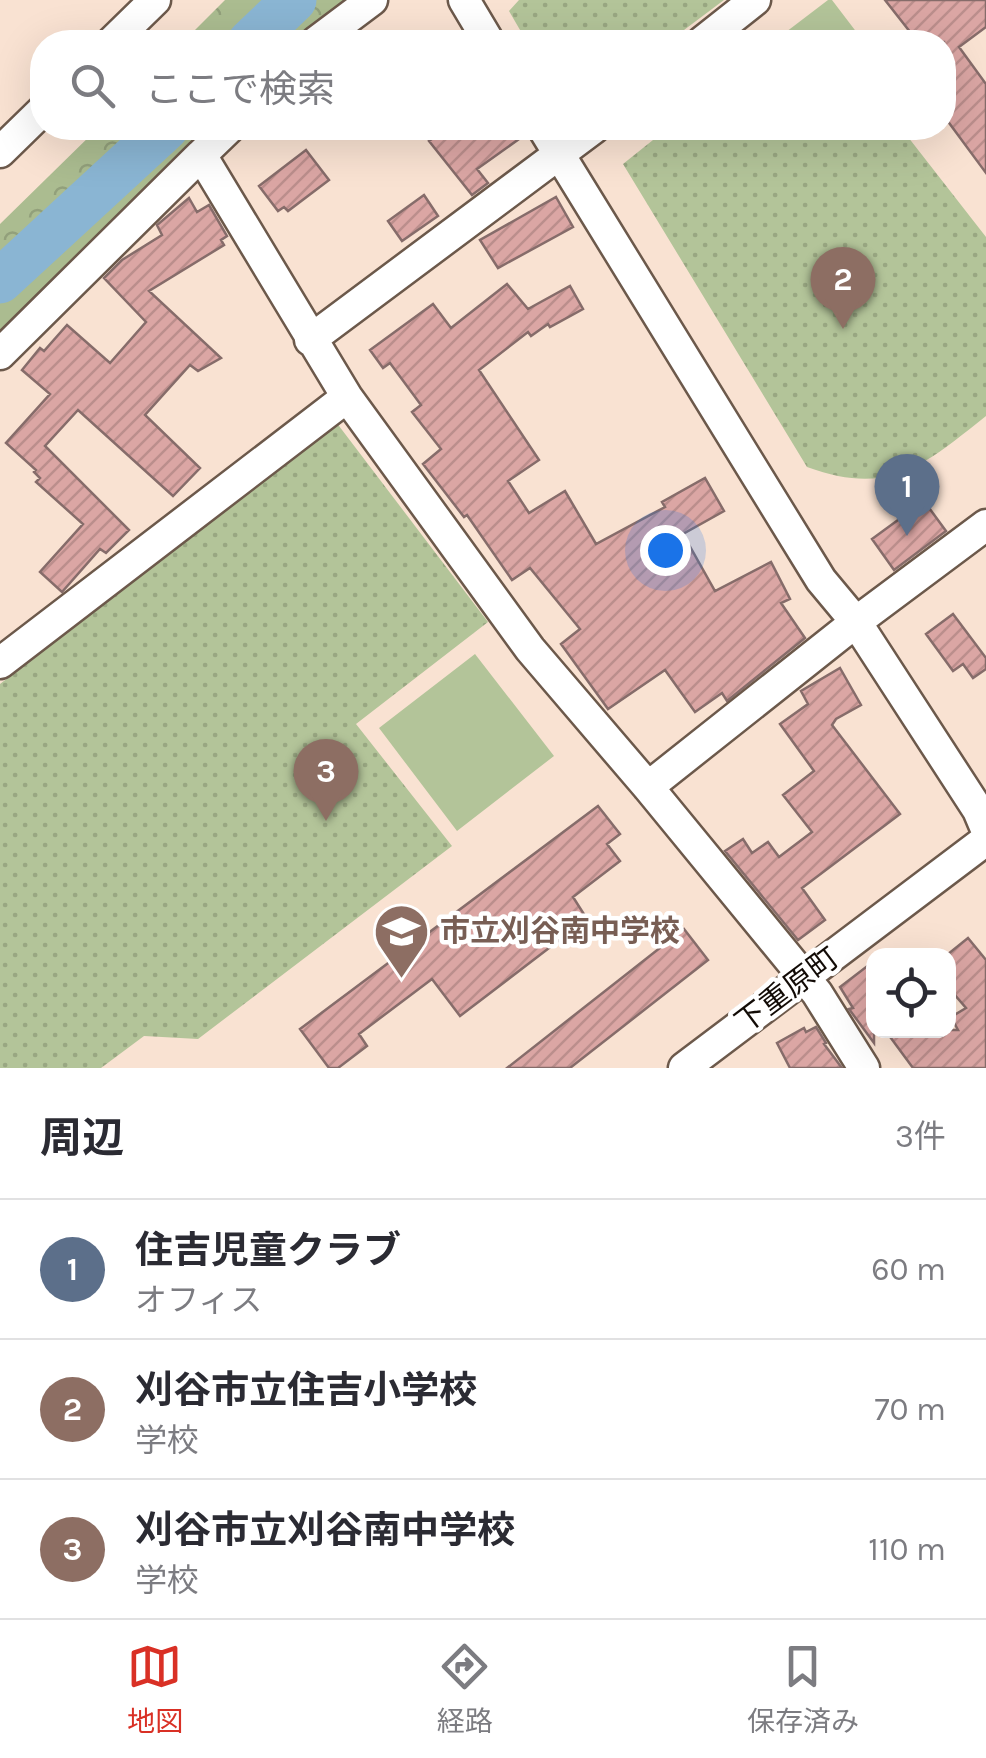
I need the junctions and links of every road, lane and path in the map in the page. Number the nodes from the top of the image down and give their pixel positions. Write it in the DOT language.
graph roads {
  1 [pos="155,0"];
  2 [pos="372,0"];
  3 [pos="464,0"];
  4 [pos="756,0"];
  5 [pos="124,30"];
  6 [pos="332,30"];
  7 [pos="482,30"];
  8 [pos="717,30"];
  9 [pos="30,122"];
  10 [pos="217,140"];
  11 [pos="551,140"];
  12 [pos="578,140"];
  13 [pos="0,152"];
  14 [pos="560,154"];
  15 [pos="201,156"];
  16 [pos="310,340"];
  17 [pos="0,354"];
  18 [pos="347,397"];
  19 [pos="986,525"];
  20 [pos="856,622"];
  21 [pos="0,663"];
  22 [pos="648,787"];
  23 [pos="986,828"];
  24 [pos="986,840"];
  25 [pos="802,978"];
  26 [pos="684,1068"];
  27 [pos="864,1068"];
  1 -- 5 [label="street"];
  2 -- 6 [label="street"];
  3 -- 7 [label="street"];
  4 -- 8 [label="street"];
  9 -- 13 [label="street"];
  10 -- 15 [label="street"];
  11 -- 14 [label="street"];
  12 -- 14 [label="street"];
  14 -- 16 [label="street"];
  14 -- 20 [label="street"];
  15 -- 16 [label="street"];
  15 -- 17 [label="street"];
  16 -- 18 [label="street"];
  18 -- 21 [label="street"];
  18 -- 22 [label="street"];
  19 -- 20 [label="street"];
  20 -- 22 [label="street"];
  20 -- 23 [label="street"];
  22 -- 25 [label="street"];
  24 -- 25 [label="street, 下重原町"];
  25 -- 26 [label="street, 下重原町"];
  25 -- 27 [label="street"];
}
